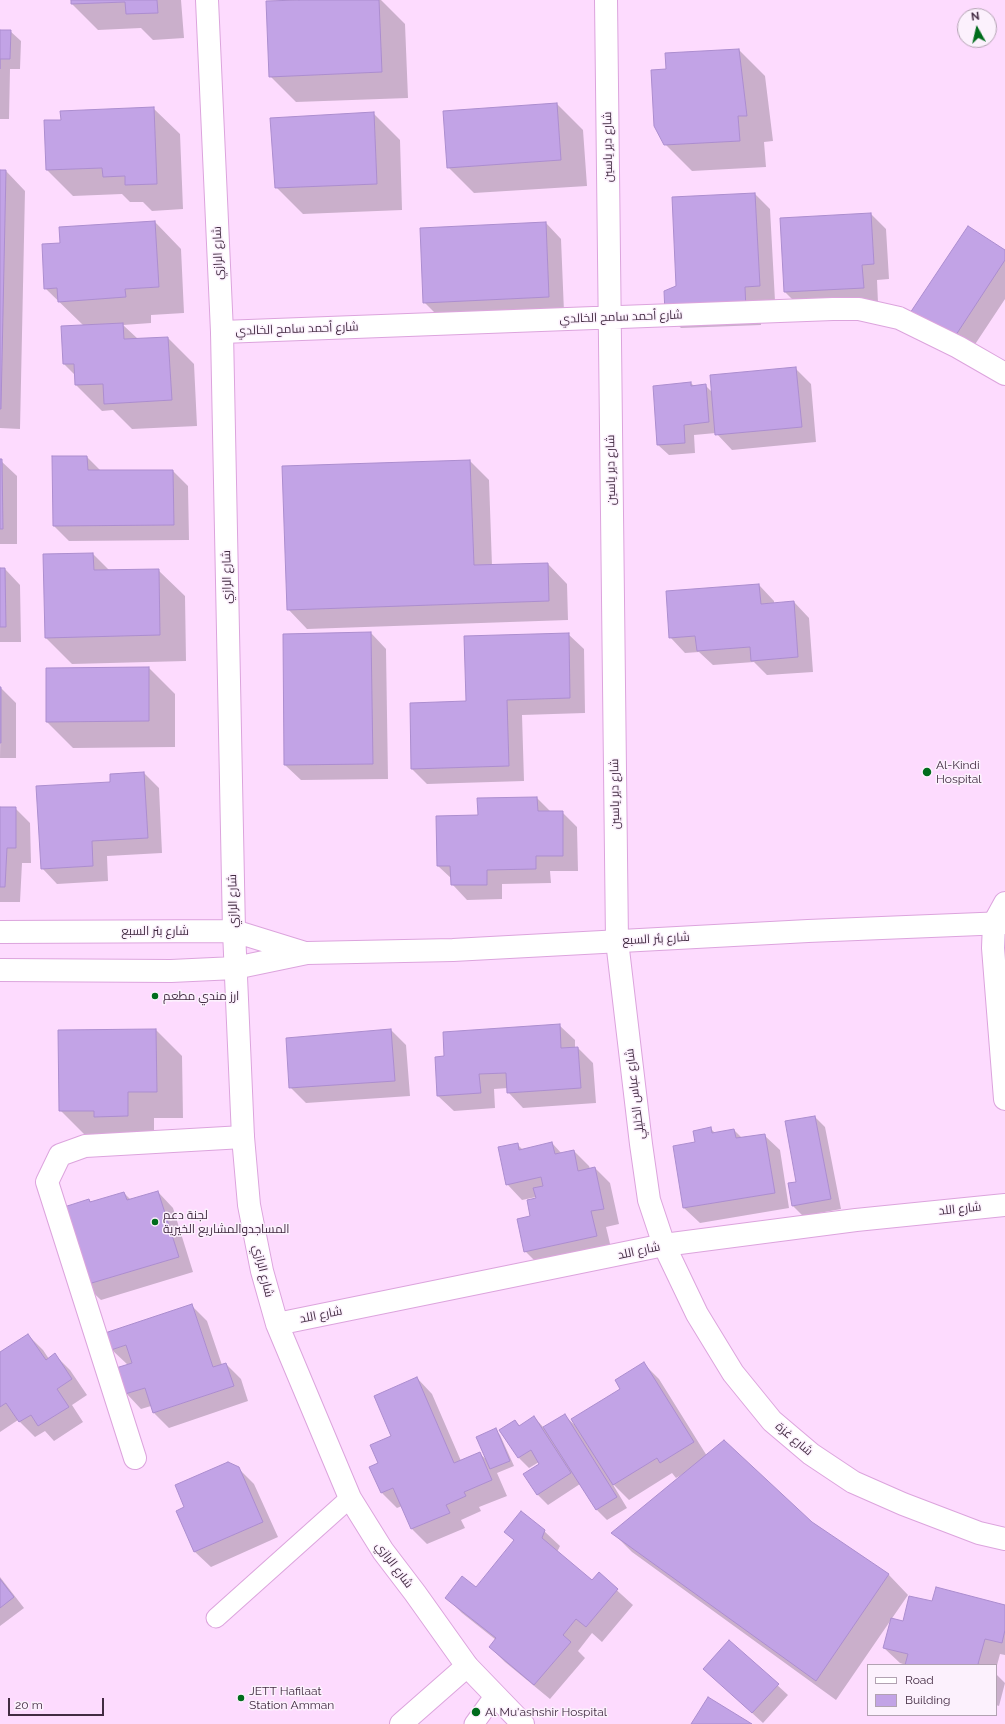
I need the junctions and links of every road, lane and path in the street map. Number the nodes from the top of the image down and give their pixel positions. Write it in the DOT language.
graph roads {
  1 [pos="207,0"];
  2 [pos="606,0"];
  3 [pos="610,317"];
  4 [pos="222,332"];
  5 [pos="1005,374"];
  6 [pos="1005,903"];
  7 [pos="999,923"];
  8 [pos="234,931"];
  9 [pos="0,932"];
  10 [pos="617,941"];
  11 [pos="307,953"];
  12 [pos="236,968"];
  13 [pos="0,970"];
  14 [pos="1005,1100"];
  15 [pos="243,1137"];
  16 [pos="1005,1204"];
  17 [pos="664,1245"];
  18 [pos="277,1324"];
  19 [pos="134,1458"];
  20 [pos="350,1498"];
  21 [pos="1005,1539"];
  22 [pos="216,1618"];
  23 [pos="467,1666"];
  24 [pos="495,1695"];
  25 [pos="401,1724"];
  26 [pos="474,1724"];
  27 [pos="523,1724"];
  1 -- 4 [label="street, شارع الرازي"];
  2 -- 3 [label="street, شارع دير ياسين"];
  3 -- 4 [label="street, شارع أحمد سامح الخالدي"];
  3 -- 5 [label="street, شارع أحمد سامح الخالدي"];
  3 -- 10 [label="street, شارع دير ياسين"];
  4 -- 8 [label="street, شارع الرازي"];
  6 -- 7 [label="street"];
  7 -- 10 [label="street, شارع بئر السبع"];
  7 -- 14 [label="street"];
  8 -- 9 [label="street, شارع بئر السبع"];
  8 -- 11 [label="street, شارع بئر السبع"];
  8 -- 12 [label="street, شارع الرازي"];
  10 -- 11 [label="street, شارع بئر السبع"];
  10 -- 17 [label="street, شارع عباس الخليلي"];
  11 -- 12 [label="street, شارع بئر السبع"];
  12 -- 13 [label="street, شارع بئر السبع"];
  12 -- 15 [label="street, شارع الرازي"];
  15 -- 18 [label="street, شارع الرازي"];
  15 -- 19 [label="street"];
  16 -- 17 [label="street, شارع اللد"];
  17 -- 18 [label="street, شارع اللد"];
  17 -- 21 [label="street, شارع غزة"];
  18 -- 20 [label="street, شارع الرازي"];
  20 -- 22 [label="lane"];
  20 -- 23 [label="street, شارع الرازي"];
  23 -- 24 [label="street, شارع الرازي"];
  23 -- 25 [label="street"];
  24 -- 26 [label="lane"];
  24 -- 27 [label="street, شارع الرازي"];
}
